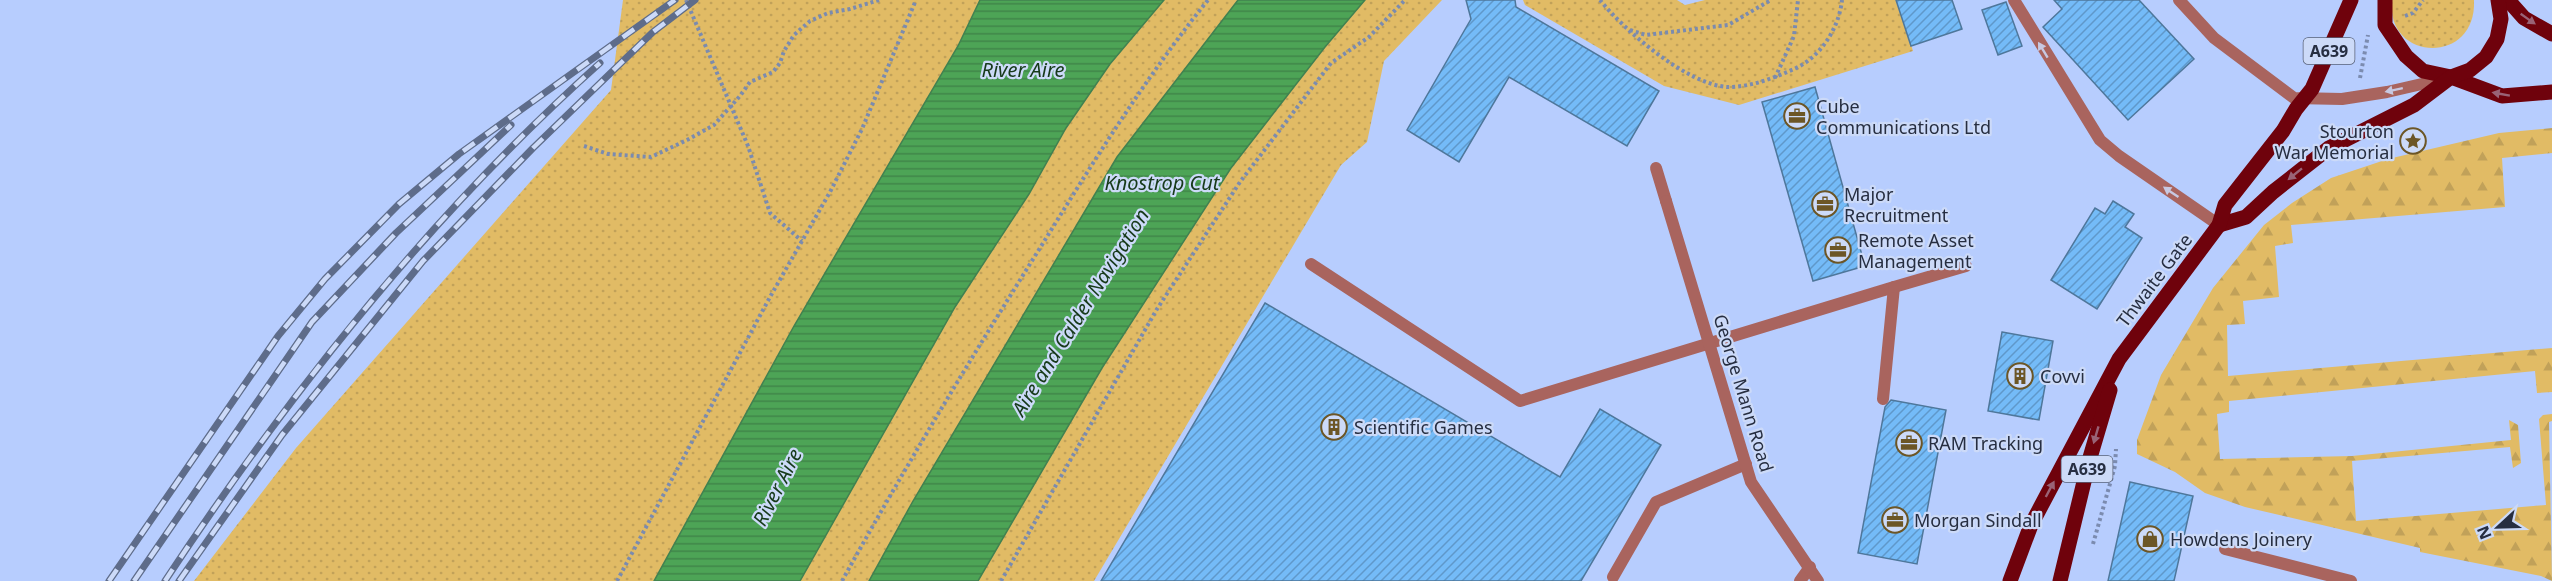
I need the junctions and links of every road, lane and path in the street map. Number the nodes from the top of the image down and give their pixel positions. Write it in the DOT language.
graph roads {
  1 [pos="686,0"];
  2 [pos="879,0"];
  3 [pos="916,0"];
  4 [pos="1208,0"];
  5 [pos="1405,0"];
  6 [pos="1600,0"];
  7 [pos="1771,0"];
  8 [pos="1798,0"];
  9 [pos="1842,0"];
  10 [pos="2014,0"];
  11 [pos="2179,0"];
  12 [pos="2351,0"];
  13 [pos="2385,0"];
  14 [pos="2423,0"];
  15 [pos="2498,0"];
  16 [pos="2508,0"];
  17 [pos="2396,20"];
  18 [pos="1627,29"];
  19 [pos="2369,32"];
  20 [pos="2552,34"];
  21 [pos="2451,77"];
  22 [pos="1775,78"];
  23 [pos="2359,81"];
  24 [pos="2552,92"];
  25 [pos="2303,100"];
  26 [pos="731,105"];
  27 [pos="584,146"];
  28 [pos="1656,168"];
  29 [pos="2219,225"];
  30 [pos="802,241"];
  31 [pos="1311,264"];
  32 [pos="1966,266"];
  33 [pos="1894,286"];
  34 [pos="1710,342"];
  35 [pos="2119,359"];
  36 [pos="1883,399"];
  37 [pos="1746,464"];
  38 [pos="2225,549"];
  39 [pos="1809,567"];
  40 [pos="1613,577"];
  41 [pos="617,581"];
  42 [pos="842,581"];
  43 [pos="1000,581"];
  44 [pos="1800,581"];
  45 [pos="1818,581"];
  46 [pos="2010,581"];
  47 [pos="2060,581"];
  48 [pos="2351,581"];
  1 -- 26 [label="path"];
  2 -- 26 [label="path"];
  3 -- 30 [label="path"];
  4 -- 42 [label="path"];
  5 -- 43 [label="path"];
  6 -- 18 [label="path"];
  7 -- 18 [label="path"];
  8 -- 22 [label="path"];
  9 -- 22 [label="path"];
  29 -- 10 [label="street, one-way"];
  11 -- 25 [label="street"];
  12 -- 25 [label="main road, Thwaite Gate / A639"];
  13 -- 21 [label="main road"];
  14 -- 17 [label="path"];
  15 -- 21 [label="main road"];
  16 -- 20 [label="main road, one-way"];
  18 -- 22 [label="path"];
  19 -- 23 [label="path"];
  24 -- 21 [label="main road, one-way"];
  21 -- 25 [label="street, one-way"];
  21 -- 29 [label="main road, one-way"];
  25 -- 29 [label="main road, Thwaite Gate / A639"];
  26 -- 27 [label="path"];
  26 -- 30 [label="path"];
  28 -- 34 [label="street, George Mann Road"];
  29 -- 35 [label="main road, Thwaite Gate / A639"];
  30 -- 41 [label="path"];
  31 -- 34 [label="street"];
  32 -- 33 [label="street"];
  33 -- 34 [label="street"];
  33 -- 36 [label="street"];
  34 -- 37 [label="street, George Mann Road"];
  46 -- 35 [label="main road, Thwaite Gate / A639, one-way"];
  35 -- 47 [label="main road, Thwaite Gate / A639, one-way"];
  37 -- 39 [label="street, George Mann Road"];
  37 -- 40 [label="street"];
  38 -- 48 [label="street"];
  39 -- 44 [label="street"];
  39 -- 45 [label="street, George Mann Road"];
}
